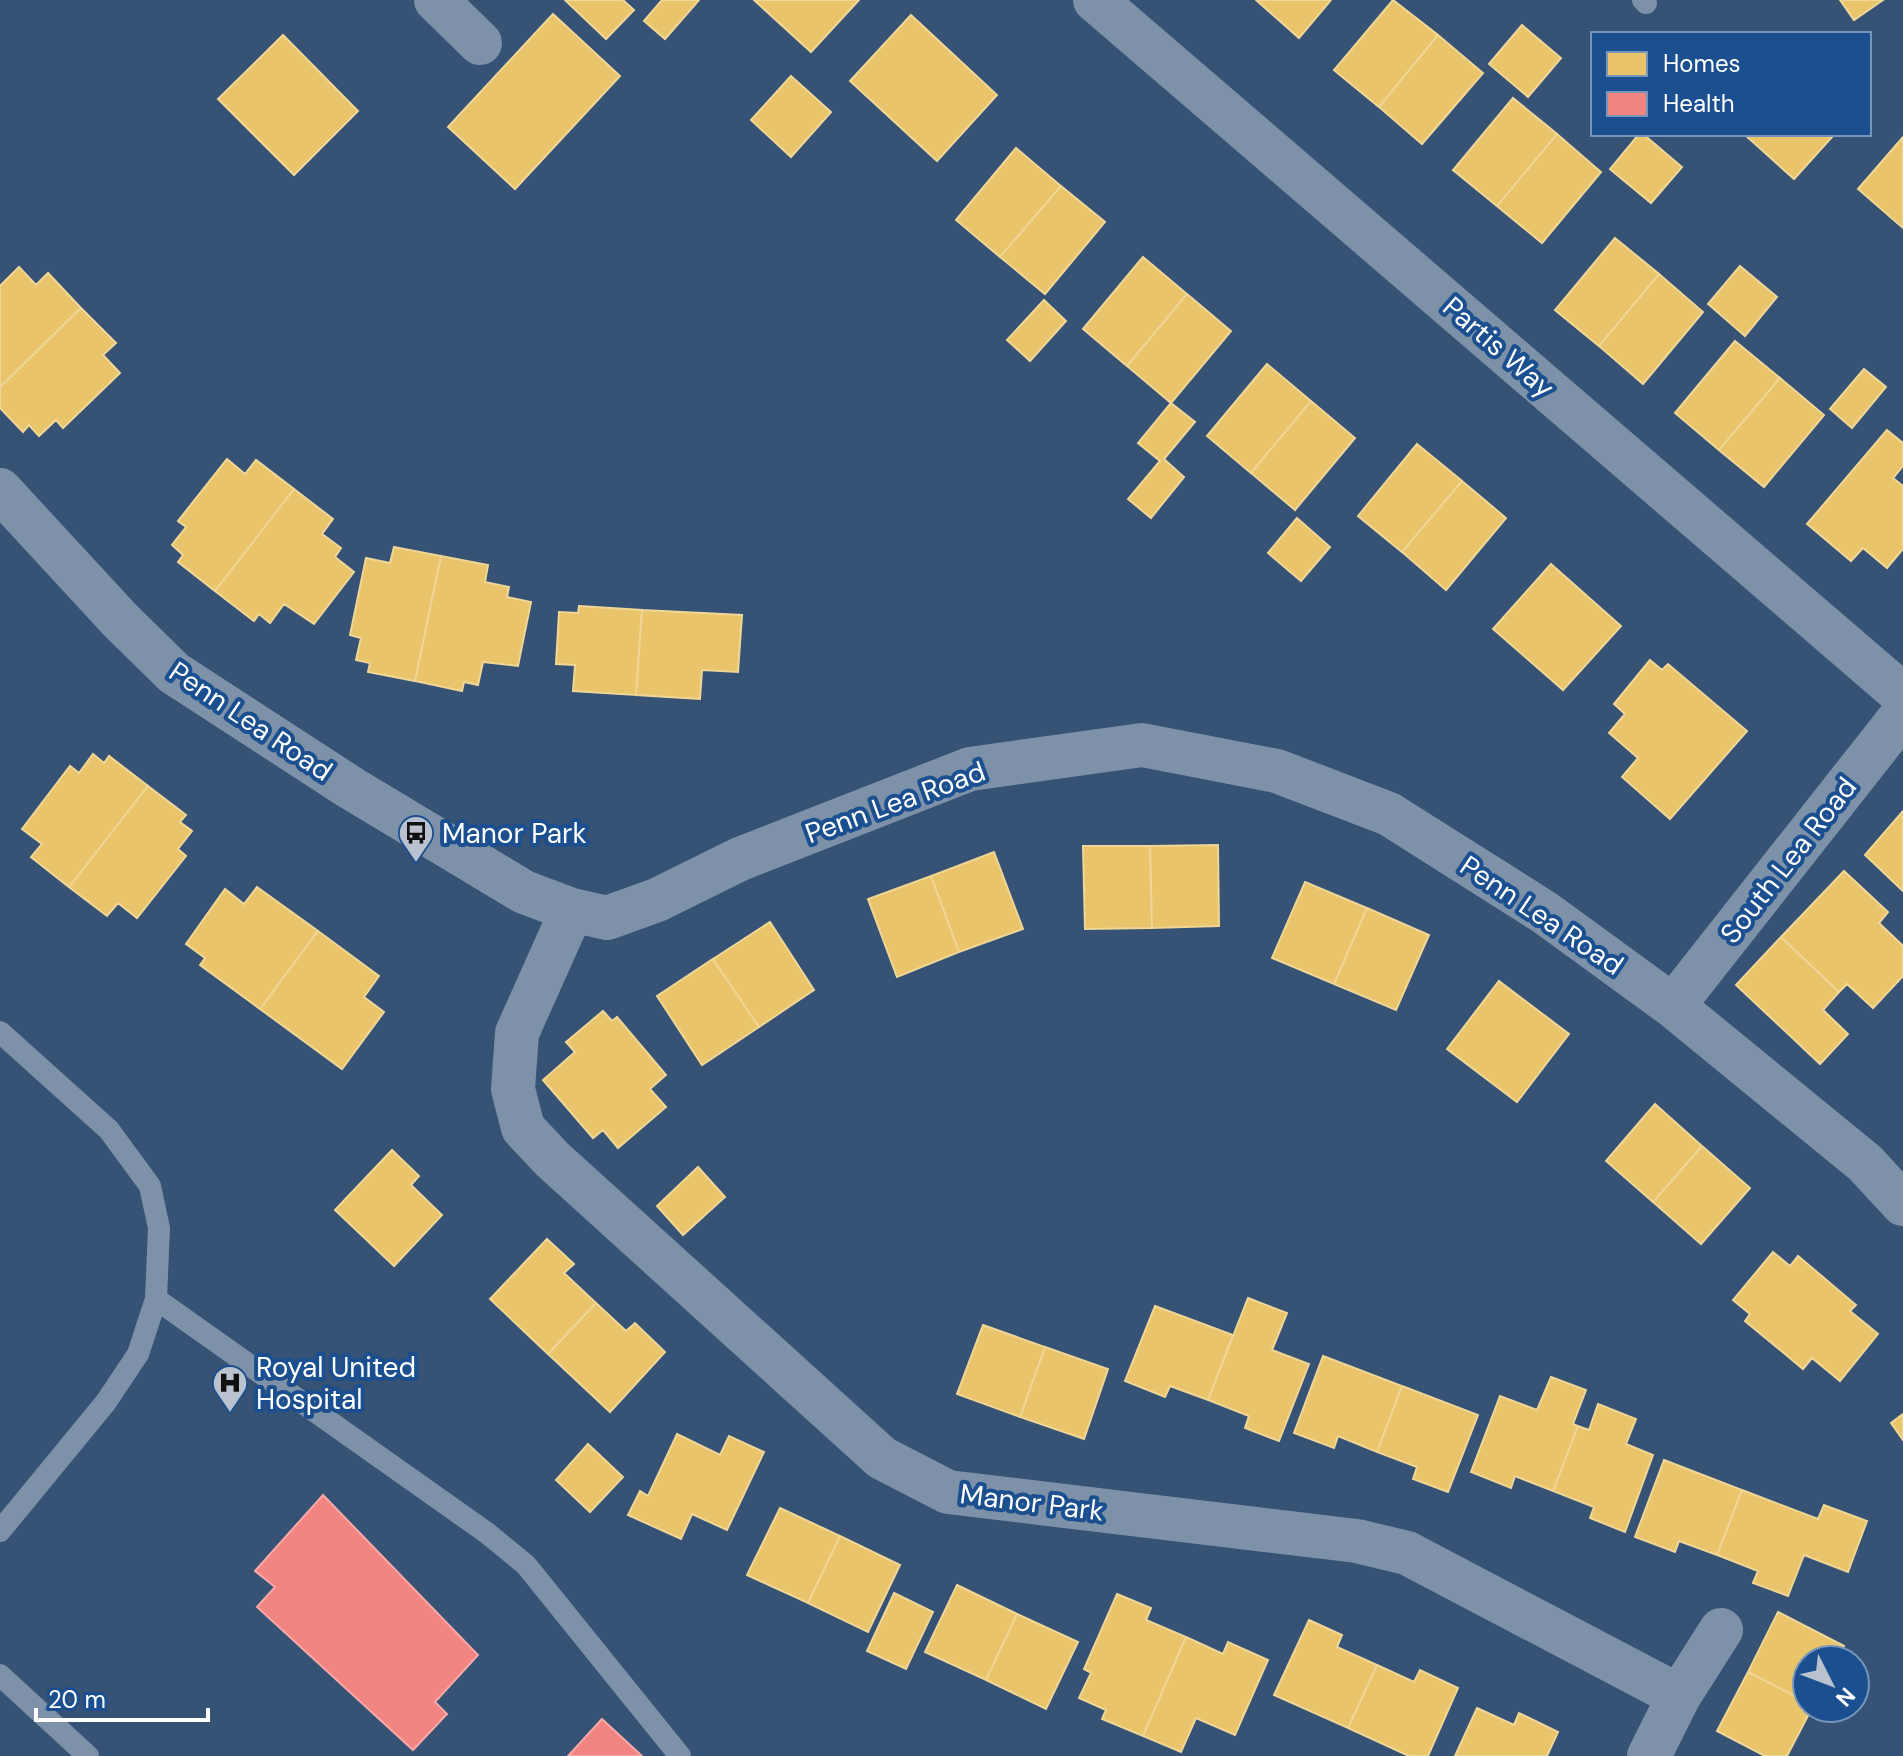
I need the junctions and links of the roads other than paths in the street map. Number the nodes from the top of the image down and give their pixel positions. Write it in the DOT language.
graph roads {
  1 [pos="436,0"];
  2 [pos="1095,0"];
  3 [pos="480,43"];
  4 [pos="0,490"];
  5 [pos="1903,695"];
  6 [pos="1903,714"];
  7 [pos="572,910"];
  8 [pos="1673,1006"];
  9 [pos="0,1032"];
  10 [pos="1903,1204"];
  11 [pos="156,1299"];
  12 [pos="0,1531"];
  13 [pos="1721,1630"];
  14 [pos="0,1675"];
  15 [pos="1679,1696"];
  16 [pos="88,1756"];
  17 [pos="680,1756"];
  18 [pos="1649,1756"];
  1 -- 3 [label="street"];
  2 -- 5 [label="street, Partis Way"];
  4 -- 7 [label="street, Penn Lea Road"];
  6 -- 8 [label="street, South Lea Road"];
  7 -- 8 [label="street, Penn Lea Road"];
  7 -- 15 [label="street, Manor Park"];
  8 -- 10 [label="street, Penn Lea Road"];
  9 -- 11 [label="lane"];
  11 -- 12 [label="lane"];
  11 -- 17 [label="lane"];
  13 -- 15 [label="street"];
  14 -- 16 [label="lane"];
  15 -- 18 [label="street"];
}
